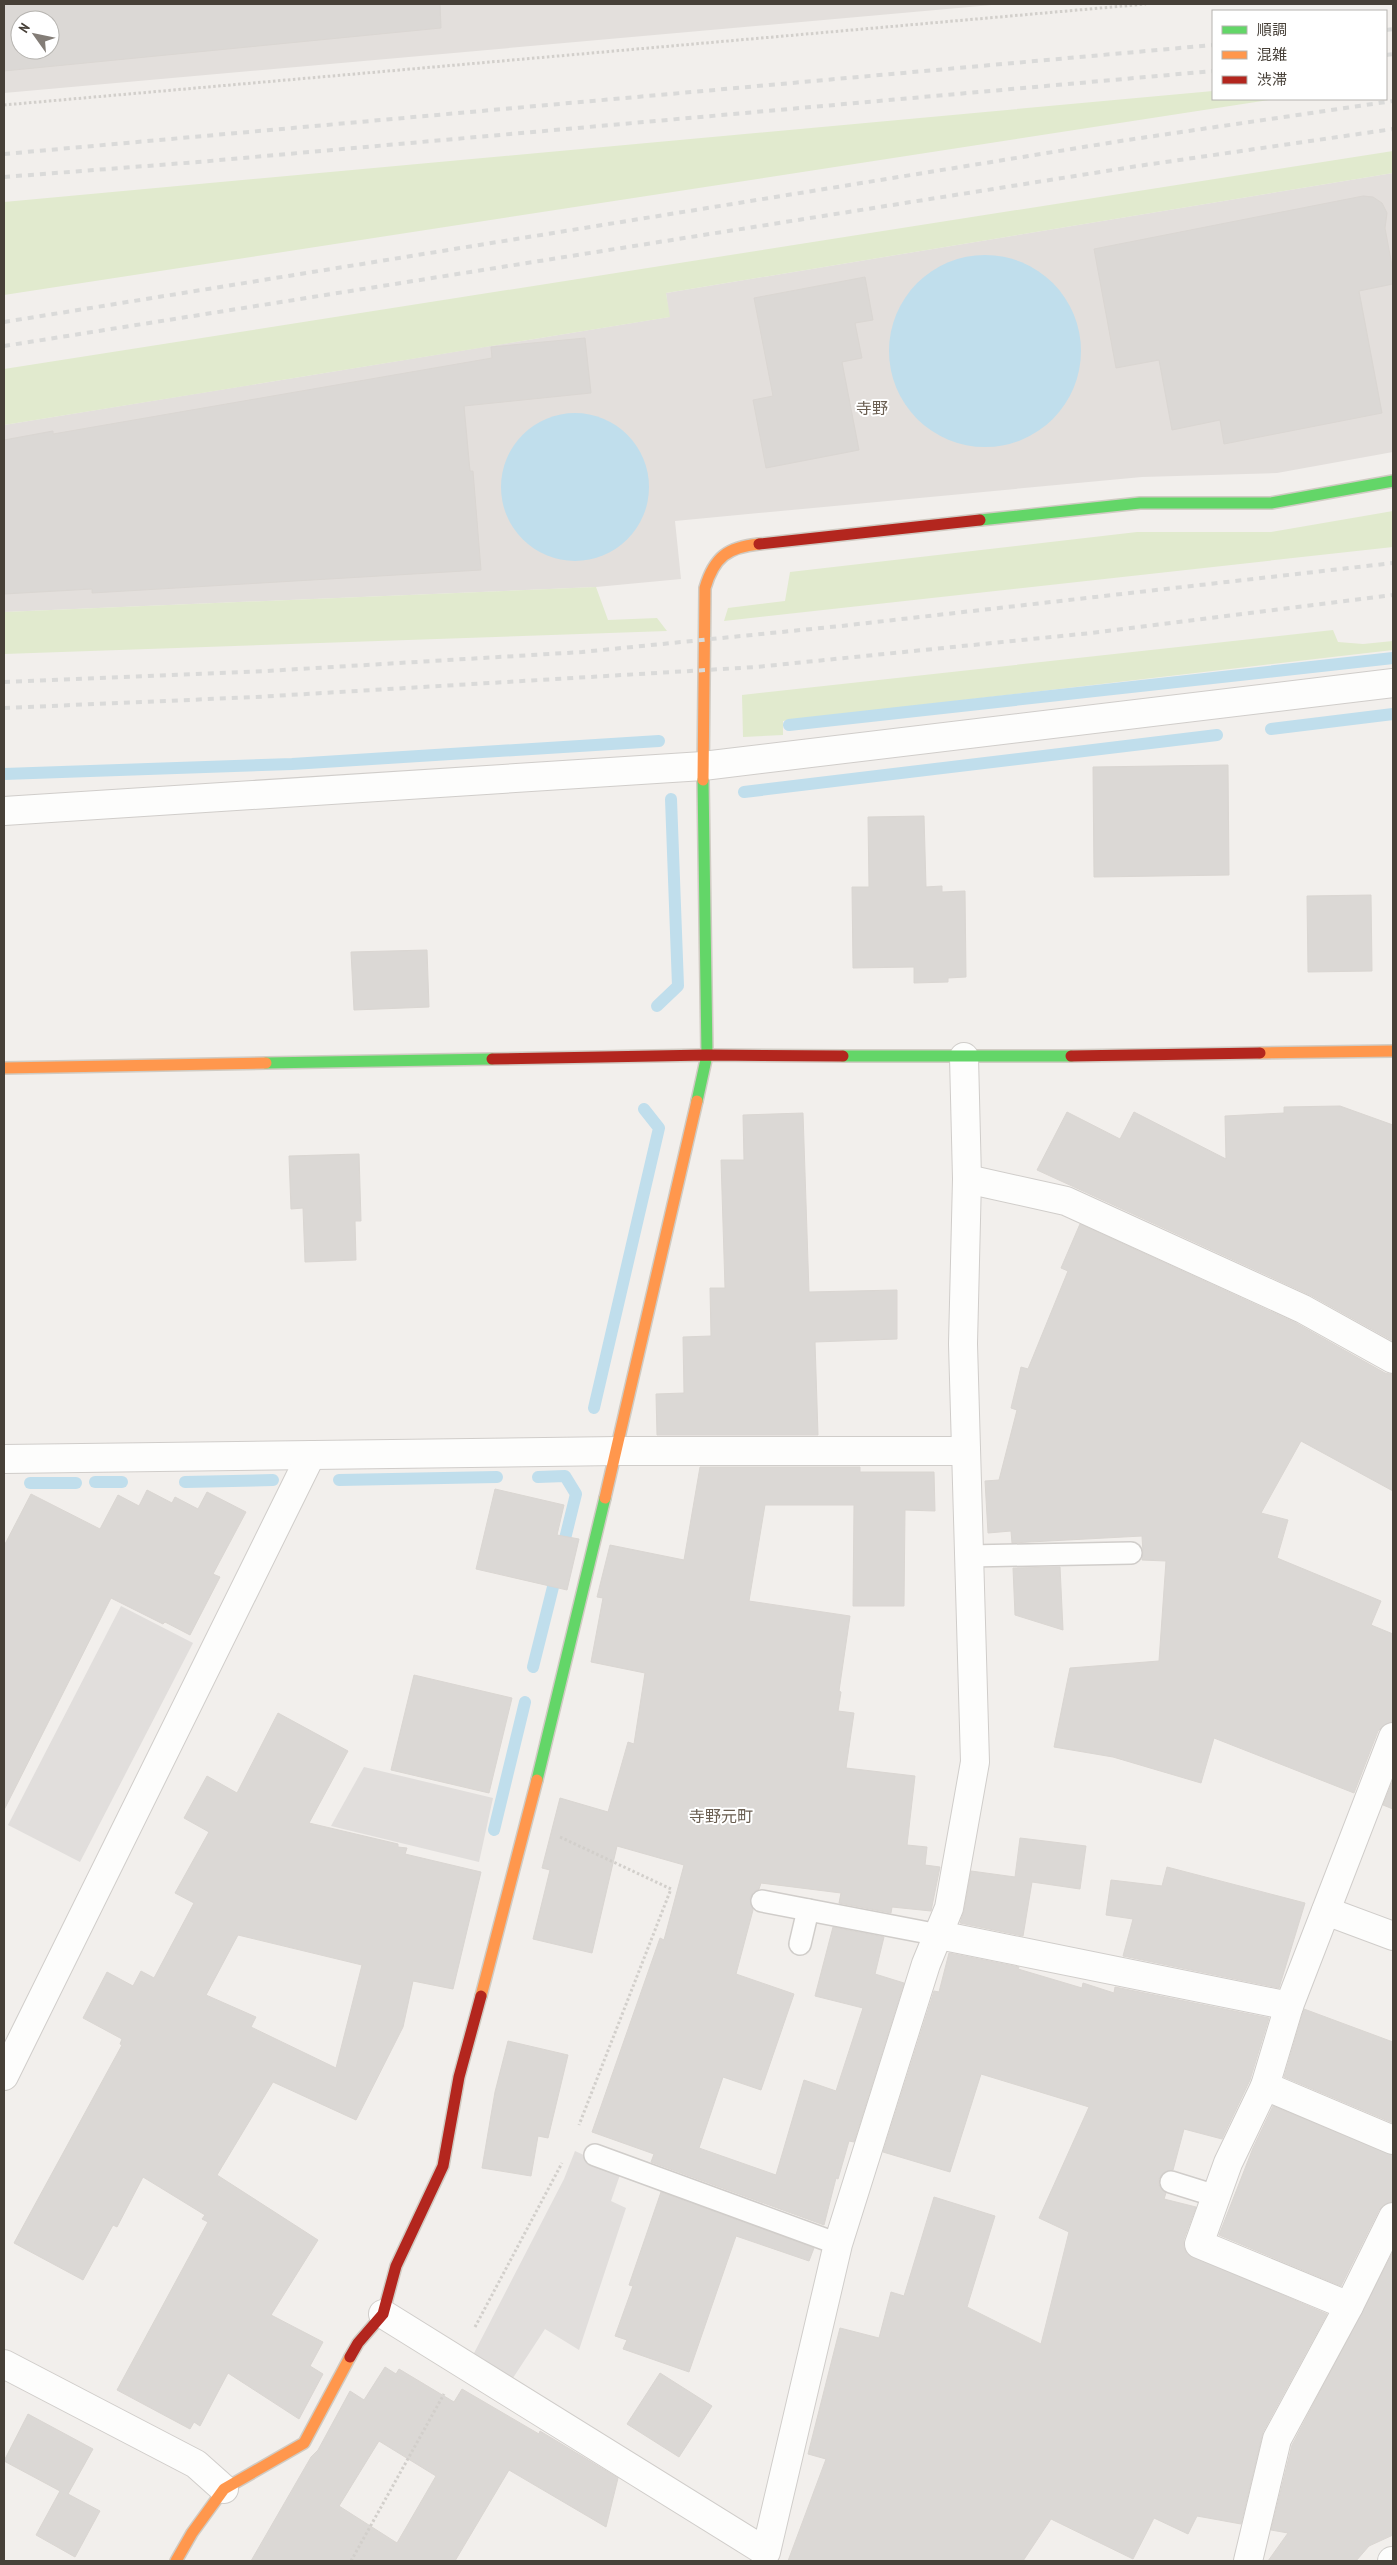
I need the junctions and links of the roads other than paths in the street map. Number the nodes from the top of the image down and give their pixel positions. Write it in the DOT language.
graph roads {
  1 [pos="1393,481"];
  2 [pos="1393,683"];
  3 [pos="703,766"];
  4 [pos="4,811"];
  5 [pos="1393,1051"];
  6 [pos="707,1055"];
  7 [pos="964,1057"];
  8 [pos="4,1068"];
  9 [pos="967,1179"];
  10 [pos="1393,1359"];
  11 [pos="966,1450"];
  12 [pos="616,1451"];
  13 [pos="311,1455"];
  14 [pos="4,1459"];
  15 [pos="1132,1552"];
  16 [pos="969,1556"];
  17 [pos="1393,1736"];
  18 [pos="762,1902"];
  19 [pos="808,1910"];
  20 [pos="1326,1911"];
  21 [pos="939,1935"];
  22 [pos="1393,1936"];
  23 [pos="800,1944"];
  24 [pos="1289,2006"];
  25 [pos="4,2076"];
  26 [pos="1265,2086"];
  27 [pos="1393,2140"];
  28 [pos="595,2155"];
  29 [pos="1172,2182"];
  30 [pos="1216,2196"];
  31 [pos="1393,2217"];
  32 [pos="838,2244"];
  33 [pos="1349,2306"];
  34 [pos="383,2314"];
  35 [pos="4,2364"];
  36 [pos="224,2489"];
  37 [pos="765,2557"];
  38 [pos="176,2561"];
  39 [pos="1248,2561"];
  1 -- 3 [label="street"];
  2 -- 3 [label="street"];
  3 -- 4 [label="street"];
  3 -- 6 [label="street"];
  5 -- 7 [label="street"];
  6 -- 7 [label="street"];
  6 -- 8 [label="street"];
  6 -- 12 [label="street"];
  7 -- 9 [label="street"];
  9 -- 10 [label="street"];
  9 -- 11 [label="street"];
  11 -- 12 [label="street"];
  11 -- 16 [label="street"];
  12 -- 13 [label="street"];
  12 -- 34 [label="street"];
  13 -- 14 [label="street"];
  13 -- 25 [label="street"];
  15 -- 16 [label="lane"];
  16 -- 21 [label="street"];
  17 -- 20 [label="street"];
  18 -- 19 [label="lane"];
  19 -- 21 [label="lane"];
  19 -- 23 [label="lane"];
  20 -- 22 [label="street"];
  20 -- 24 [label="street"];
  21 -- 24 [label="street"];
  21 -- 32 [label="street"];
  24 -- 26 [label="street"];
  26 -- 27 [label="street"];
  26 -- 30 [label="street"];
  28 -- 32 [label="lane"];
  29 -- 30 [label="lane"];
  30 -- 33 [label="street"];
  31 -- 33 [label="street"];
  32 -- 37 [label="street"];
  33 -- 39 [label="street"];
  34 -- 36 [label="street"];
  34 -- 37 [label="street"];
  35 -- 36 [label="street"];
  36 -- 38 [label="street"];
}
